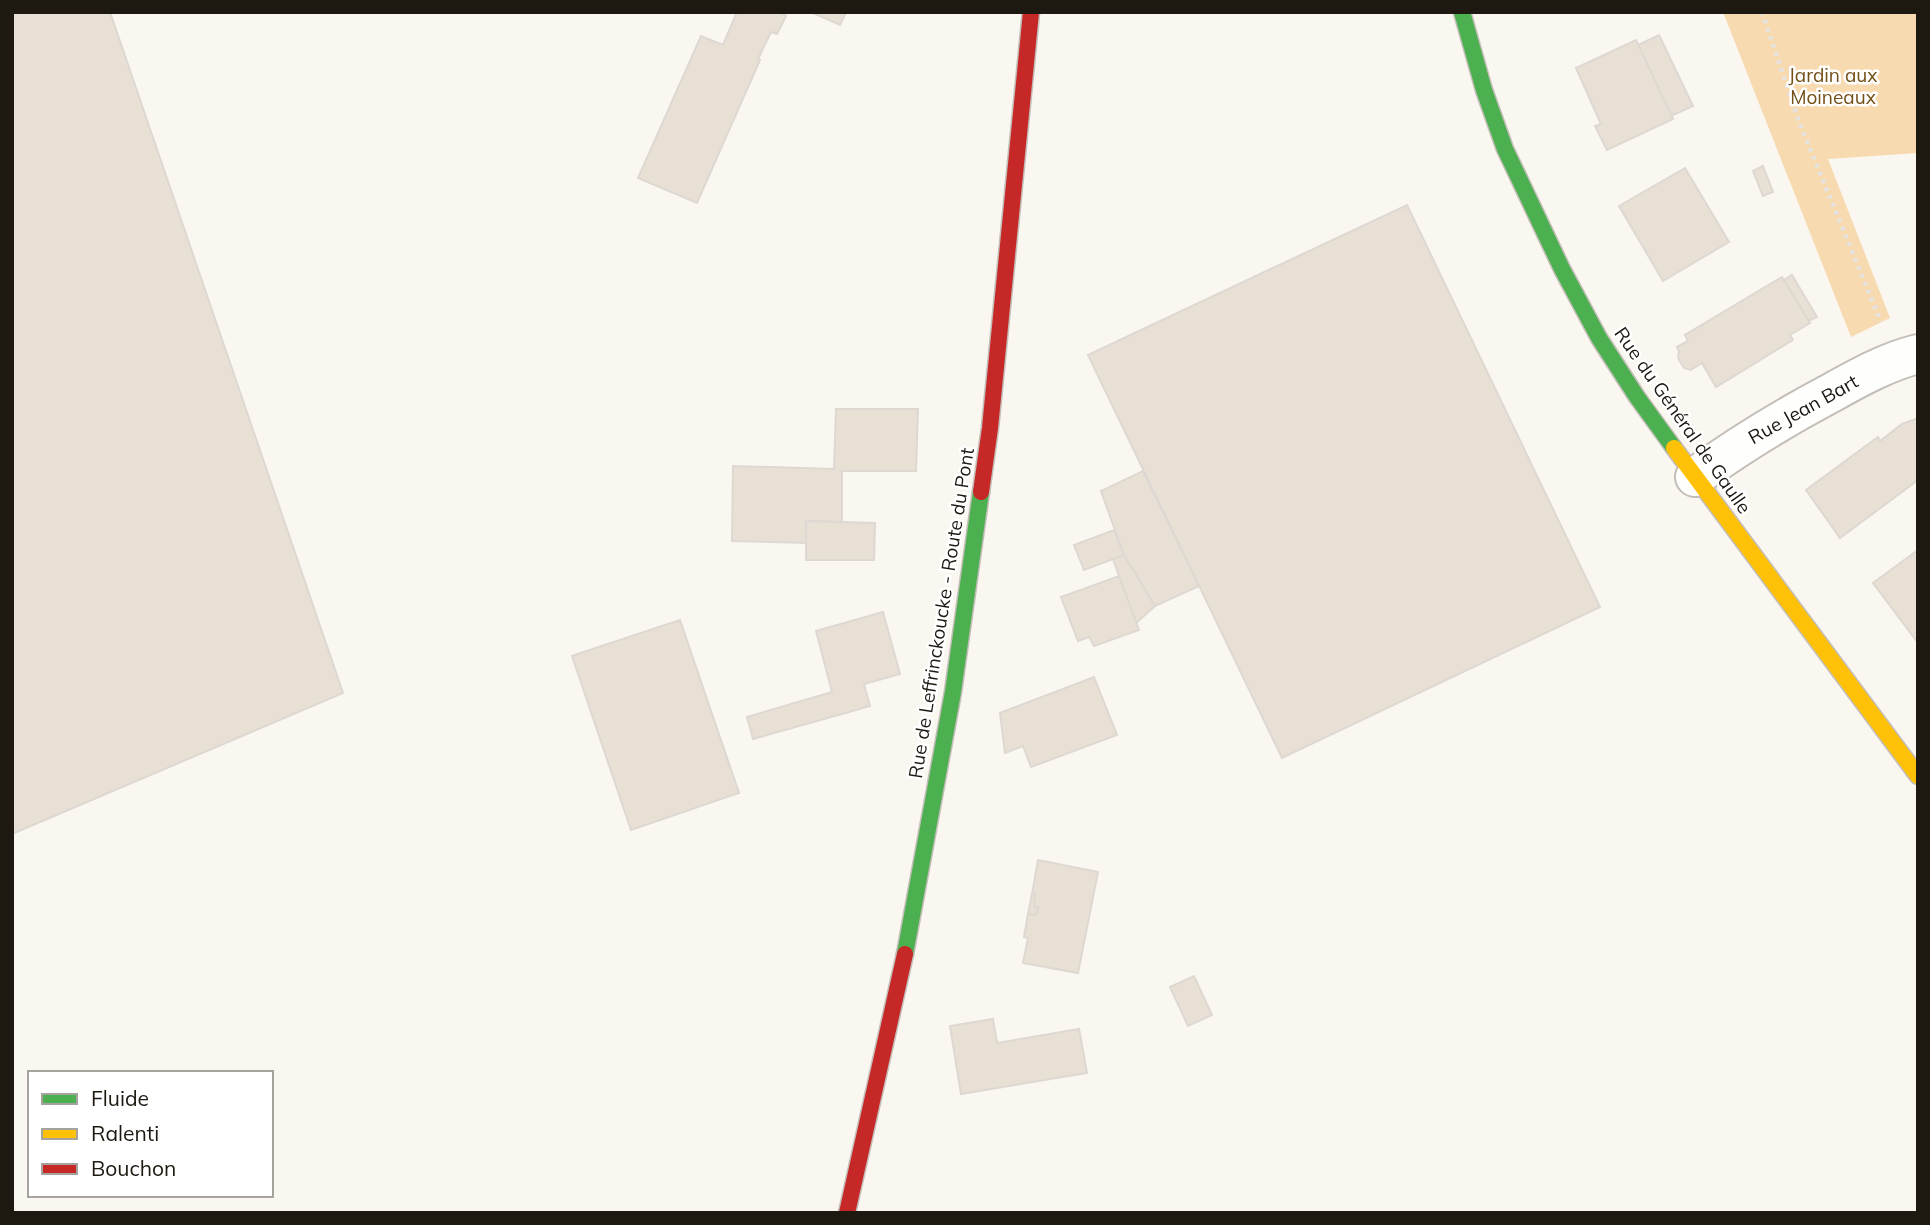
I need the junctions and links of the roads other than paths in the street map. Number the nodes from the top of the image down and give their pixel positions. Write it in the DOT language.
graph roads {
  1 [pos="1031,12"];
  2 [pos="1462,12"];
  3 [pos="1907,356"];
  4 [pos="1695,477"];
  5 [pos="1918,776"];
  6 [pos="847,1213"];
  1 -- 6 [label="main road, Rue de Leffrinckoucke - Route du Pont"];
  2 -- 4 [label="main road, Rue du Général de Gaulle"];
  3 -- 4 [label="street, Rue Jean Bart"];
  4 -- 5 [label="main road, Rue du Général de Gaulle"];
}
